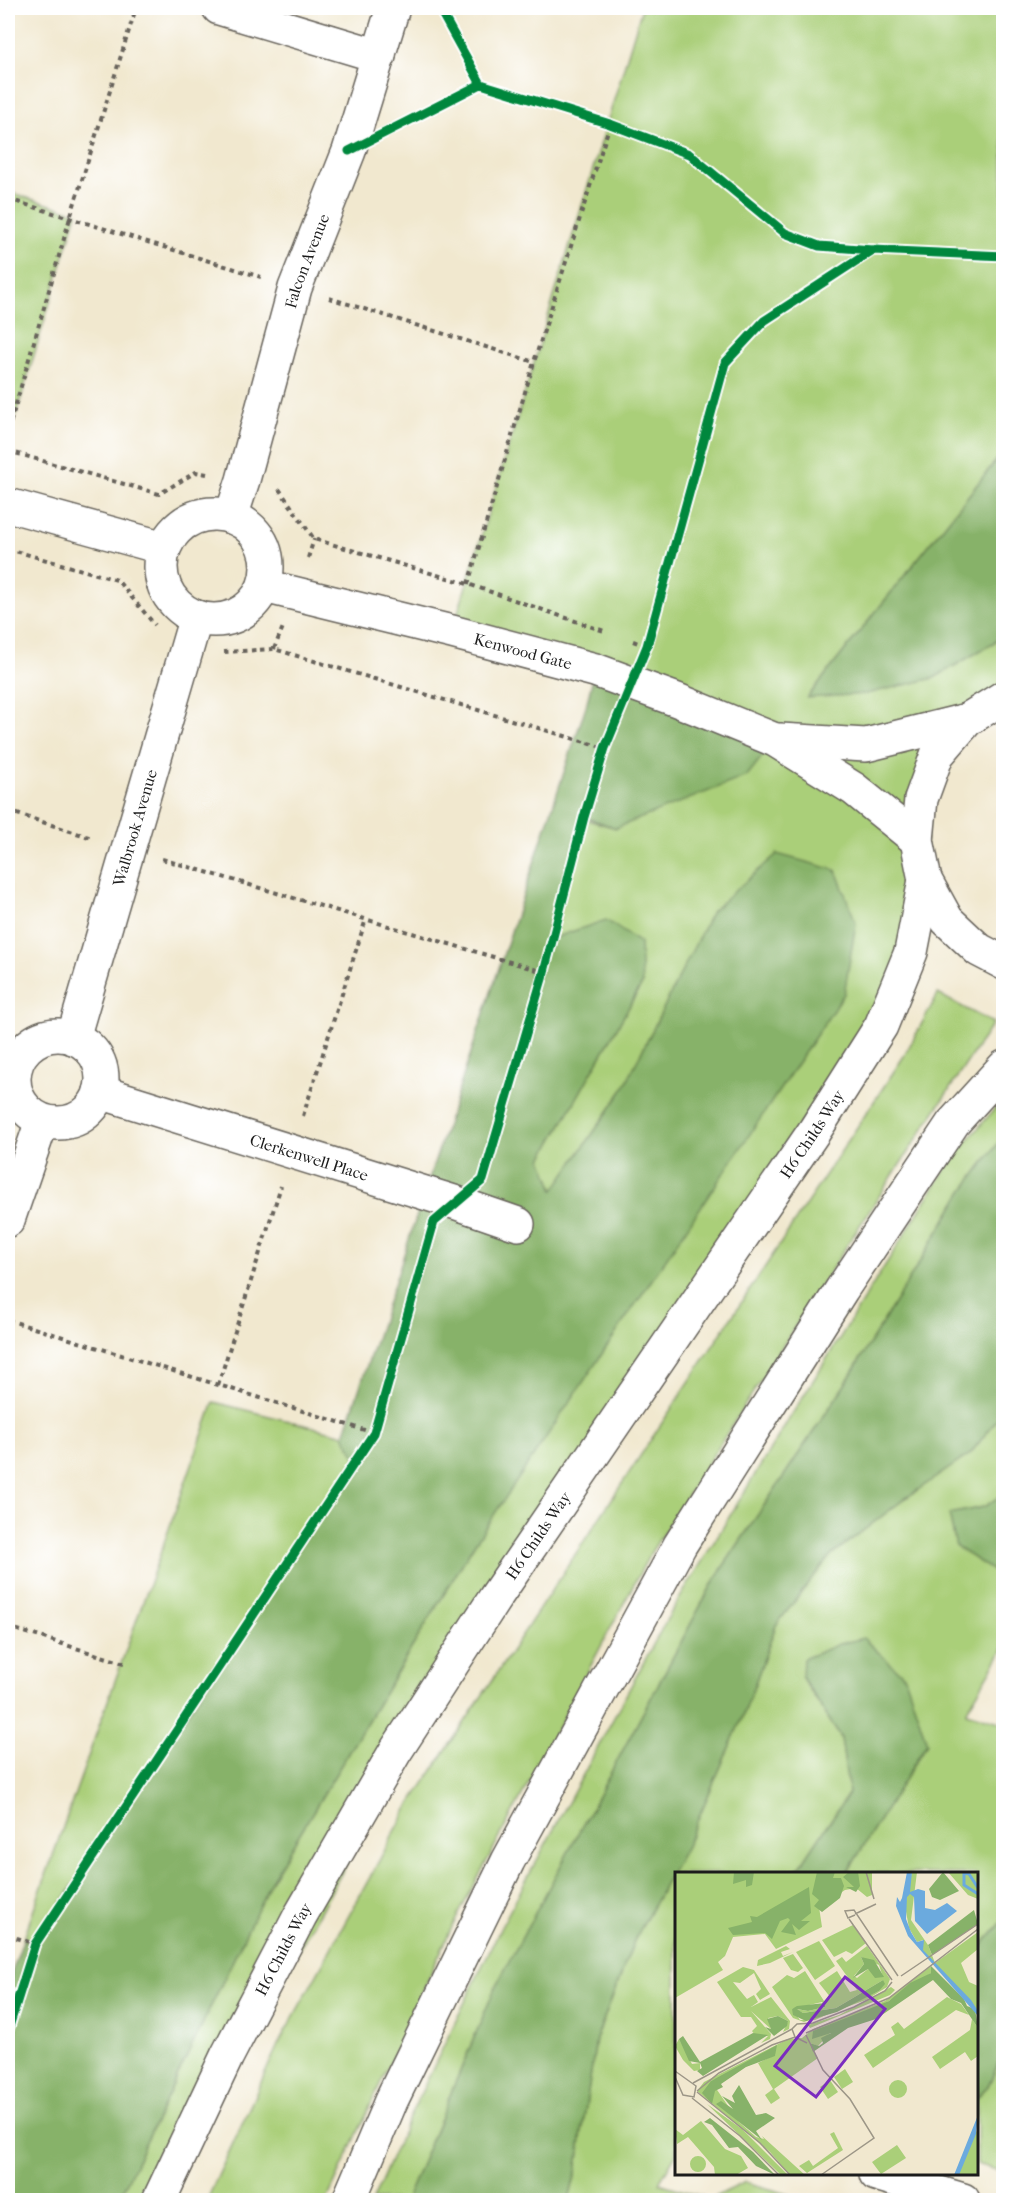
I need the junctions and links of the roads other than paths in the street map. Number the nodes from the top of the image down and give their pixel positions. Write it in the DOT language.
graph roads {
  1 [pos="219,8"];
  2 [pos="393,8"];
  3 [pos="379,56"];
  4 [pos="8,505"];
  5 [pos="231,517"];
  6 [pos="164,548"];
  7 [pos="264,586"];
  8 [pos="192,629"];
  9 [pos="1004,697"];
  10 [pos="967,720"];
  11 [pos="775,740"];
  12 [pos="917,840"];
  13 [pos="925,880"];
  14 [pos="1004,963"];
  15 [pos="73,1038"];
  16 [pos="11,1066"];
  17 [pos="1004,1067"];
  18 [pos="100,1092"];
  19 [pos="42,1121"];
  20 [pos="8,1220"];
  21 [pos="518,1224"];
  22 [pos="879,2175"];
  23 [pos="159,2200"];
  24 [pos="349,2200"];
  25 [pos="963,2200"];
  1 -- 3 [label="street"];
  2 -- 3 [label="street, Falcon Avenue"];
  3 -- 5 [label="street, Falcon Avenue"];
  4 -- 6 [label="street"];
  5 -- 6 [label="street"];
  5 -- 7 [label="street"];
  6 -- 8 [label="street"];
  7 -- 8 [label="street"];
  7 -- 11 [label="street, Kenwood Gate"];
  8 -- 15 [label="street, Walbrook Avenue"];
  9 -- 10 [label="street"];
  10 -- 11 [label="street, Kenwood Gate"];
  10 -- 12 [label="street"];
  11 -- 12 [label="street, Kenwood Gate"];
  12 -- 13 [label="street"];
  13 -- 14 [label="street"];
  13 -- 23 [label="street, H6 Childs Way"];
  15 -- 16 [label="street"];
  15 -- 18 [label="street"];
  16 -- 19 [label="street"];
  17 -- 24 [label="street"];
  18 -- 19 [label="street"];
  18 -- 21 [label="street, Clerkenwell Place"];
  19 -- 20 [label="street"];
  22 -- 25 [label="street"];
}
